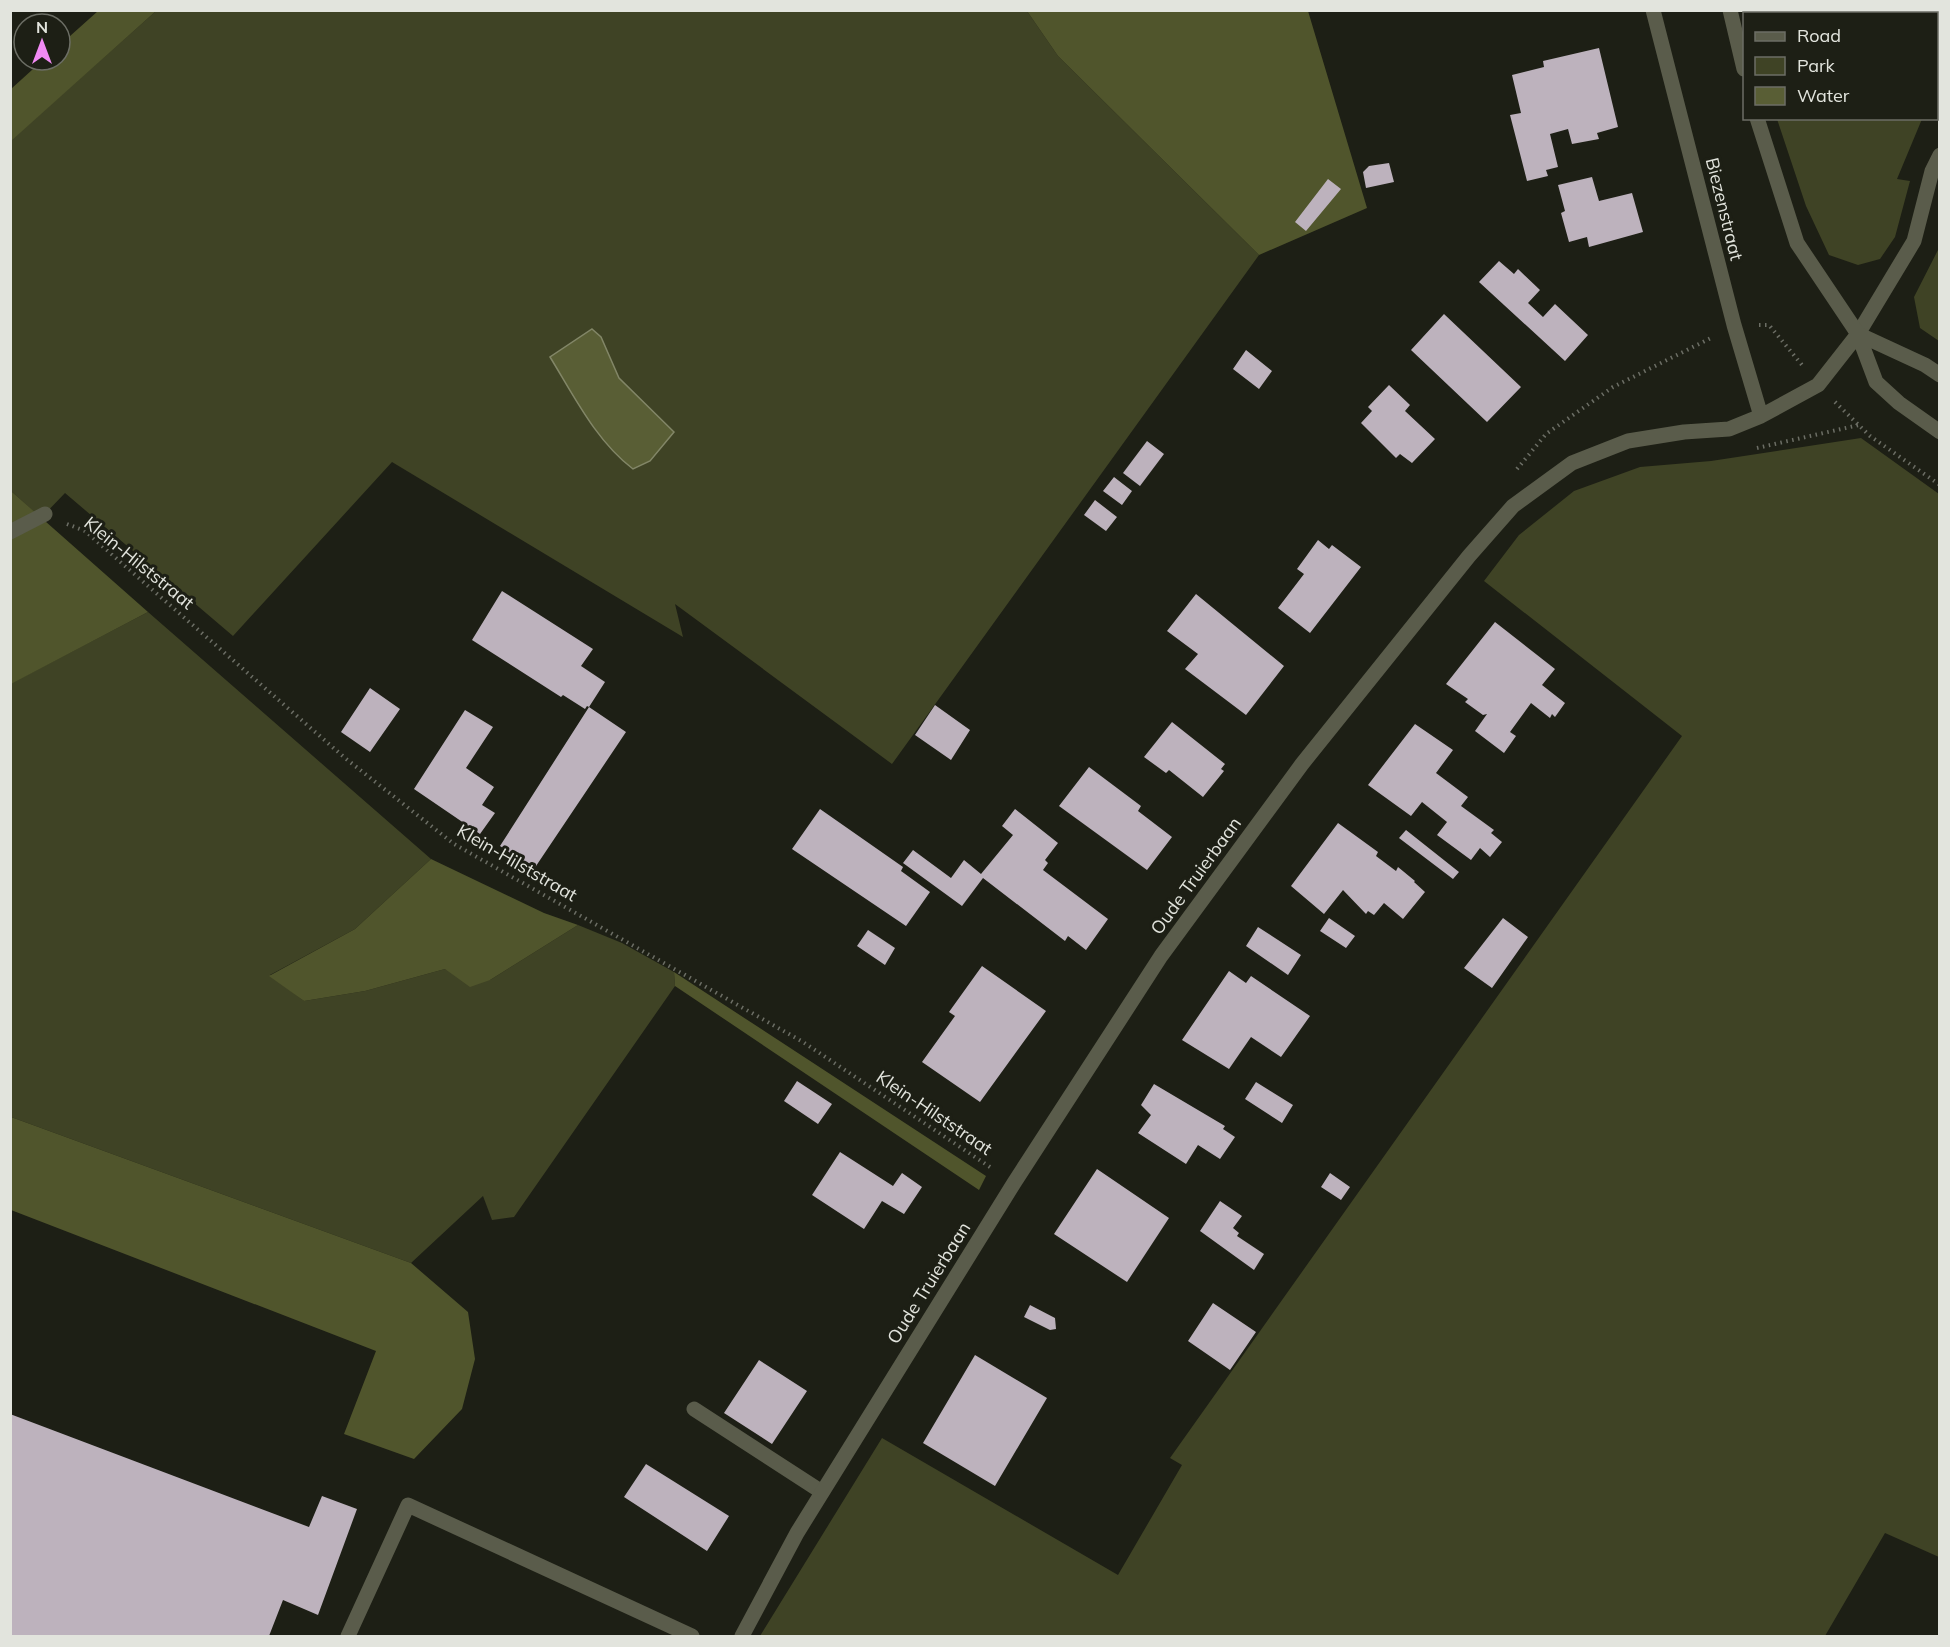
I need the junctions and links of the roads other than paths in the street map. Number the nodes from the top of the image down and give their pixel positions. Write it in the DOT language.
graph roads {
  1 [pos="1653,10"];
  2 [pos="1730,10"];
  3 [pos="1743,65"];
  4 [pos="1758,120"];
  5 [pos="1940,155"];
  6 [pos="1858,334"];
  7 [pos="1940,375"];
  8 [pos="1761,416"];
  9 [pos="1940,432"];
  10 [pos="45,514"];
  11 [pos="10,532"];
  12 [pos="694,1409"];
  13 [pos="822,1492"];
  14 [pos="348,1636"];
  15 [pos="692,1636"];
  16 [pos="742,1636"];
  1 -- 8 [label="street, Biezenstraat"];
  2 -- 3 [label="street"];
  4 -- 6 [label="street"];
  5 -- 6 [label="street, Oude Truierbaan"];
  6 -- 7 [label="street"];
  6 -- 8 [label="street, Oude Truierbaan"];
  6 -- 9 [label="street"];
  8 -- 13 [label="street, Oude Truierbaan"];
  10 -- 11 [label="street"];
  12 -- 13 [label="street"];
  13 -- 16 [label="street, Oude Truierbaan"];
  14 -- 15 [label="street"];
}
